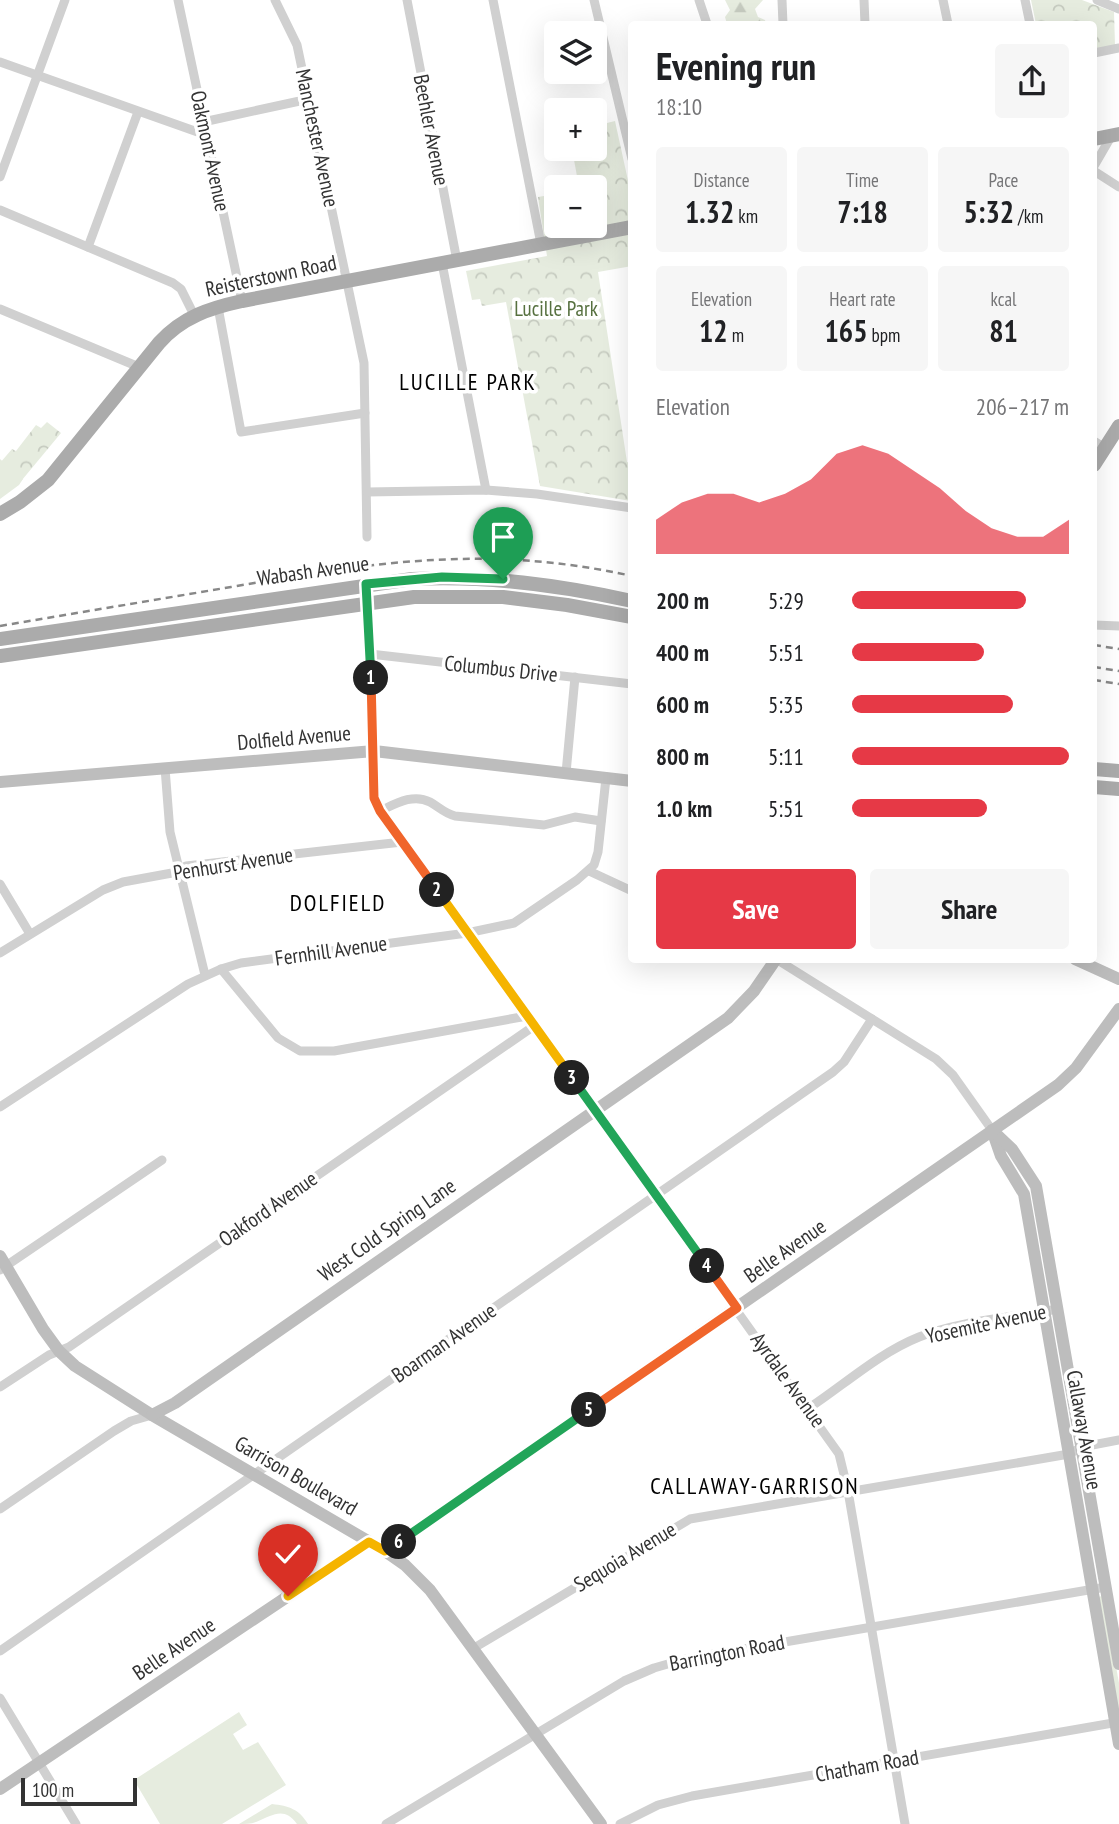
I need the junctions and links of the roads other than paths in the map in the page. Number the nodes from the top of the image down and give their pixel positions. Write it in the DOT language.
graph roads {
  1 [pos="65,0"];
  2 [pos="178,0"];
  3 [pos="275,0"];
  4 [pos="407,0"];
  5 [pos="493,0"];
  6 [pos="594,0"];
  7 [pos="699,0"];
  8 [pos="782,0"];
  9 [pos="864,0"];
  10 [pos="943,0"];
  11 [pos="1025,0"];
  12 [pos="1097,0"];
  13 [pos="1119,9"];
  14 [pos="706,21"];
  15 [pos="783,21"];
  16 [pos="865,21"];
  17 [pos="946,21"];
  18 [pos="1029,21"];
  19 [pos="1119,48"];
  20 [pos="1097,52"];
  21 [pos="0,62"];
  22 [pos="38,75"];
  23 [pos="309,99"];
  24 [pos="138,112"];
  25 [pos="203,122"];
  26 [pos="206,135"];
  27 [pos="1115,135"];
  28 [pos="1097,138"];
  29 [pos="628,142"];
  30 [pos="1097,162"];
  31 [pos="1097,173"];
  32 [pos="0,177"];
  33 [pos="1119,187"];
  34 [pos="0,210"];
  35 [pos="628,228"];
  36 [pos="541,244"];
  37 [pos="88,247"];
  38 [pos="449,262"];
  39 [pos="348,281"];
  40 [pos="242,301"];
  41 [pos="218,307"];
  42 [pos="0,309"];
  43 [pos="194,315"];
  44 [pos="139,367"];
  45 [pos="365,413"];
  46 [pos="1119,426"];
  47 [pos="1099,445"];
  48 [pos="486,490"];
  49 [pos="367,492"];
  50 [pos="628,507"];
  51 [pos="0,514"];
  52 [pos="368,537"];
  53 [pos="366,584"];
  54 [pos="628,600"];
  55 [pos="367,603"];
  56 [pos="628,616"];
  57 [pos="126,620"];
  58 [pos="1097,625"];
  59 [pos="1119,626"];
  60 [pos="128,638"];
  61 [pos="0,639"];
  62 [pos="370,654"];
  63 [pos="0,656"];
  64 [pos="575,677"];
  65 [pos="628,684"];
  66 [pos="374,751"];
  67 [pos="165,768"];
  68 [pos="1097,769"];
  69 [pos="1119,771"];
  70 [pos="566,773"];
  71 [pos="606,778"];
  72 [pos="628,781"];
  73 [pos="0,782"];
  74 [pos="1097,786"];
  75 [pos="1119,789"];
  76 [pos="380,811"];
  77 [pos="601,821"];
  78 [pos="402,842"];
  79 [pos="179,870"];
  80 [pos="589,871"];
  81 [pos="0,884"];
  82 [pos="628,889"];
  83 [pos="467,933"];
  84 [pos="30,934"];
  85 [pos="0,953"];
  86 [pos="773,963"];
  87 [pos="782,963"];
  88 [pos="1084,963"];
  89 [pos="220,969"];
  90 [pos="205,975"];
  91 [pos="1119,979"];
  92 [pos="1119,1009"];
  93 [pos="527,1016"];
  94 [pos="872,1019"];
  95 [pos="534,1026"];
  96 [pos="0,1107"];
  97 [pos="595,1111"];
  98 [pos="992,1130"];
  99 [pos="162,1160"];
  100 [pos="1036,1185"];
  101 [pos="1024,1194"];
  102 [pos="656,1196"];
  103 [pos="2,1264"];
  104 [pos="737,1308"];
  105 [pos="1051,1310"];
  106 [pos="59,1351"];
  107 [pos="0,1387"];
  108 [pos="809,1408"];
  109 [pos="152,1415"];
  110 [pos="1119,1440"];
  111 [pos="1082,1447"];
  112 [pos="1069,1454"];
  113 [pos="256,1474"];
  114 [pos="848,1491"];
  115 [pos="0,1509"];
  116 [pos="369,1542"];
  117 [pos="385,1551"];
  118 [pos="1106,1587"];
  119 [pos="1092,1589"];
  120 [pos="871,1627"];
  121 [pos="474,1648"];
  122 [pos="0,1651"];
  123 [pos="1119,1664"];
  124 [pos="0,1698"];
  125 [pos="1117,1722"];
  126 [pos="537,1734"];
  127 [pos="1119,1744"];
  128 [pos="895,1761"];
  129 [pos="39,1762"];
  130 [pos="0,1788"];
  131 [pos="76,1824"];
  132 [pos="386,1824"];
  133 [pos="601,1824"];
  134 [pos="620,1824"];
  135 [pos="905,1824"];
  1 -- 22 [label="street"];
  2 -- 25 [label="street, Oakmont Avenue"];
  3 -- 23 [label="street, Manchester Avenue"];
  4 -- 38 [label="street, Beehler Avenue"];
  5 -- 36 [label="street"];
  6 -- 29 [label="street"];
  7 -- 14 [label="street"];
  8 -- 15 [label="street"];
  9 -- 16 [label="street"];
  10 -- 17 [label="street"];
  11 -- 18 [label="street"];
  12 -- 13 [label="street"];
  19 -- 20 [label="street"];
  21 -- 22 [label="street"];
  22 -- 24 [label="street"];
  22 -- 32 [label="street"];
  23 -- 25 [label="street"];
  23 -- 39 [label="street, Manchester Avenue"];
  24 -- 26 [label="street"];
  24 -- 37 [label="street"];
  25 -- 26 [label="street, Oakmont Avenue"];
  26 -- 40 [label="street, Oakmont Avenue"];
  27 -- 28 [label="main road"];
  27 -- 30 [label="street"];
  31 -- 33 [label="street"];
  34 -- 37 [label="street"];
  35 -- 36 [label="main road, Reisterstown Road"];
  36 -- 38 [label="main road, Reisterstown Road"];
  37 -- 43 [label="street"];
  38 -- 39 [label="main road, Reisterstown Road"];
  38 -- 48 [label="street, Beehler Avenue"];
  39 -- 40 [label="main road, Reisterstown Road"];
  39 -- 45 [label="street, Manchester Avenue"];
  40 -- 41 [label="main road, Reisterstown Road"];
  41 -- 43 [label="main road, Reisterstown Road"];
  41 -- 45 [label="street"];
  42 -- 44 [label="street"];
  43 -- 44 [label="main road, Reisterstown Road"];
  44 -- 51 [label="main road, Reisterstown Road"];
  45 -- 49 [label="street, Manchester Avenue"];
  46 -- 47 [label="main road"];
  48 -- 49 [label="street"];
  48 -- 50 [label="street"];
  49 -- 52 [label="street, Manchester Avenue"];
  53 -- 54 [label="main road, Wabash Avenue"];
  53 -- 55 [label="street, Ayrdale Avenue"];
  53 -- 57 [label="main road, Wabash Avenue"];
  55 -- 56 [label="main road, Wabash Avenue"];
  55 -- 60 [label="main road, Wabash Avenue"];
  55 -- 62 [label="street, Ayrdale Avenue"];
  57 -- 60 [label="main road"];
  57 -- 61 [label="main road, Wabash Avenue"];
  58 -- 59 [label="street"];
  60 -- 63 [label="main road, Wabash Avenue"];
  62 -- 64 [label="street, Columbus Drive"];
  62 -- 66 [label="street, Ayrdale Avenue"];
  64 -- 65 [label="street, Columbus Drive"];
  64 -- 70 [label="street"];
  66 -- 67 [label="street, Dolfield Avenue"];
  66 -- 70 [label="street, Dolfield Avenue"];
  66 -- 76 [label="street, Ayrdale Avenue"];
  67 -- 73 [label="street, Dolfield Avenue"];
  67 -- 79 [label="street"];
  68 -- 69 [label="main road"];
  70 -- 71 [label="street, Dolfield Avenue"];
  71 -- 72 [label="street, Dolfield Avenue"];
  71 -- 77 [label="street"];
  74 -- 75 [label="main road"];
  76 -- 77 [label="street"];
  76 -- 78 [label="street, Ayrdale Avenue"];
  77 -- 80 [label="street"];
  78 -- 79 [label="street, Penhurst Avenue"];
  78 -- 83 [label="street, Ayrdale Avenue"];
  79 -- 84 [label="street, Penhurst Avenue"];
  79 -- 90 [label="street"];
  80 -- 82 [label="street"];
  80 -- 83 [label="street, Fernhill Avenue"];
  81 -- 84 [label="street"];
  83 -- 89 [label="street, Fernhill Avenue"];
  83 -- 93 [label="street, Ayrdale Avenue"];
  84 -- 85 [label="street, Penhurst Avenue"];
  86 -- 97 [label="street, West Cold Spring Lane"];
  87 -- 94 [label="street, Callaway Avenue"];
  88 -- 91 [label="street"];
  89 -- 90 [label="street, Fernhill Avenue"];
  89 -- 93 [label="street"];
  90 -- 96 [label="street, Fernhill Avenue"];
  92 -- 98 [label="street, Belle Avenue"];
  93 -- 95 [label="street, Ayrdale Avenue"];
  94 -- 98 [label="street, Callaway Avenue"];
  94 -- 102 [label="street, Boarman Avenue"];
  95 -- 97 [label="street, Ayrdale Avenue"];
  95 -- 106 [label="street, Oakford Avenue"];
  97 -- 102 [label="street, Ayrdale Avenue"];
  97 -- 109 [label="street, West Cold Spring Lane"];
  98 -- 100 [label="street, Callaway Avenue"];
  98 -- 101 [label="street, Callaway Avenue"];
  98 -- 104 [label="street, Belle Avenue"];
  99 -- 103 [label="street"];
  100 -- 101 [label="street"];
  100 -- 105 [label="street, Callaway Avenue"];
  101 -- 105 [label="street, Callaway Avenue"];
  102 -- 104 [label="street, Ayrdale Avenue"];
  102 -- 113 [label="street, Boarman Avenue"];
  103 -- 106 [label="street, Garrison Boulevard"];
  104 -- 108 [label="street, Ayrdale Avenue"];
  104 -- 117 [label="street, Belle Avenue"];
  105 -- 108 [label="street, Yosemite Avenue"];
  105 -- 111 [label="street, Callaway Avenue"];
  105 -- 112 [label="street, Callaway Avenue"];
  106 -- 107 [label="street, Oakford Avenue"];
  106 -- 109 [label="street, Garrison Boulevard"];
  108 -- 114 [label="street, Ayrdale Avenue"];
  109 -- 113 [label="street, Garrison Boulevard"];
  109 -- 115 [label="street, West Cold Spring Lane"];
  110 -- 111 [label="street, Sequoia Avenue"];
  111 -- 112 [label="street, Sequoia Avenue"];
  111 -- 118 [label="street, Callaway Avenue"];
  112 -- 114 [label="street, Sequoia Avenue"];
  112 -- 119 [label="street, Callaway Avenue"];
  113 -- 116 [label="street, Garrison Boulevard"];
  113 -- 122 [label="street, Boarman Avenue"];
  114 -- 120 [label="street, Ayrdale Avenue"];
  114 -- 121 [label="street, Sequoia Avenue"];
  116 -- 117 [label="street, Garrison Boulevard"];
  116 -- 129 [label="street, Belle Avenue"];
  117 -- 121 [label="street, Garrison Boulevard"];
  118 -- 119 [label="street, Barrington Road"];
  118 -- 123 [label="street, Callaway Avenue"];
  119 -- 120 [label="street, Barrington Road"];
  119 -- 125 [label="street, Callaway Avenue"];
  120 -- 126 [label="street, Barrington Road"];
  120 -- 128 [label="street, Ayrdale Avenue"];
  121 -- 126 [label="street, Garrison Boulevard"];
  124 -- 129 [label="street"];
  125 -- 127 [label="street, Callaway Avenue"];
  125 -- 128 [label="street, Chatham Road"];
  126 -- 132 [label="street, Barrington Road"];
  126 -- 133 [label="street, Garrison Boulevard"];
  128 -- 134 [label="street, Chatham Road"];
  128 -- 135 [label="street, Ayrdale Avenue"];
  129 -- 130 [label="street, Belle Avenue"];
  129 -- 131 [label="street"];
}
